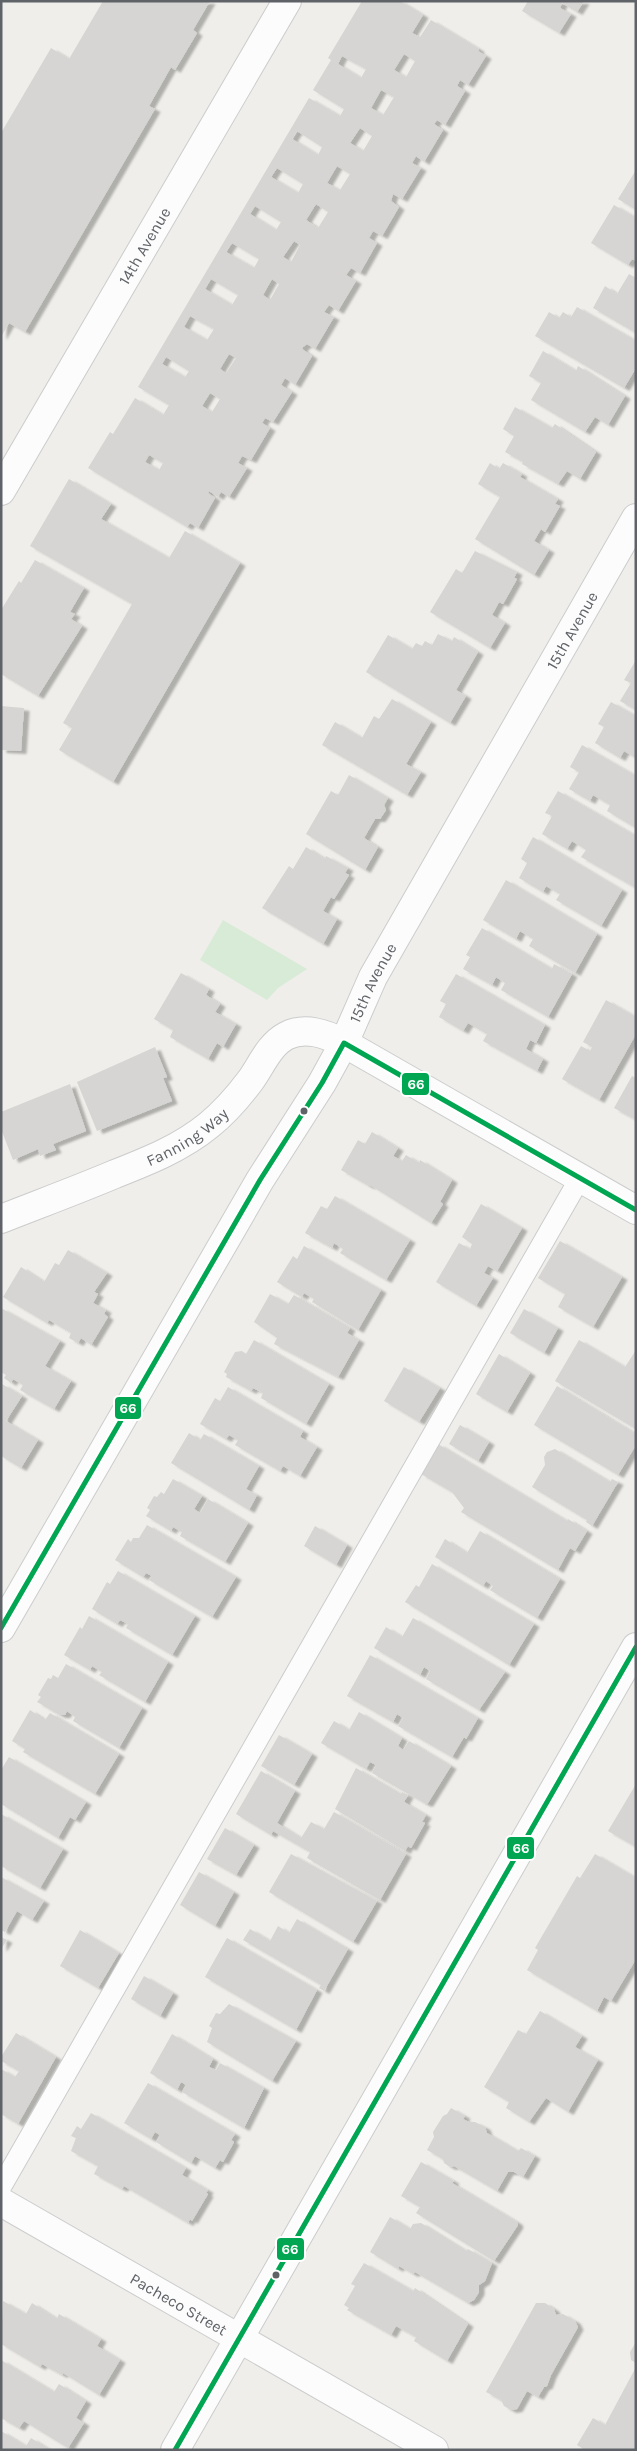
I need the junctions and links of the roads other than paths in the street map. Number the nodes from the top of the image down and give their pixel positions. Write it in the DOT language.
graph roads {
  1 [pos="287,1"];
  2 [pos="1,492"];
  3 [pos="636,518"];
  4 [pos="344,1043"];
  5 [pos="580,1178"];
  6 [pos="636,1210"];
  7 [pos="1,1219"];
  8 [pos="1,1628"];
  9 [pos="636,1647"];
  10 [pos="1,2187"];
  11 [pos="1,2202"];
  12 [pos="239,2338"];
  13 [pos="175,2450"];
  14 [pos="434,2450"];
  1 -- 2 [label="street, 14th Avenue"];
  3 -- 4 [label="street, 15th Avenue"];
  4 -- 5 [label="street, Fanning Way"];
  4 -- 7 [label="street, Fanning Way"];
  4 -- 8 [label="street, 15th Avenue"];
  5 -- 6 [label="street, Fanning Way"];
  5 -- 10 [label="lane"];
  9 -- 12 [label="street"];
  11 -- 12 [label="street, Pacheco Street"];
  12 -- 13 [label="street"];
  12 -- 14 [label="street, Pacheco Street"];
}
